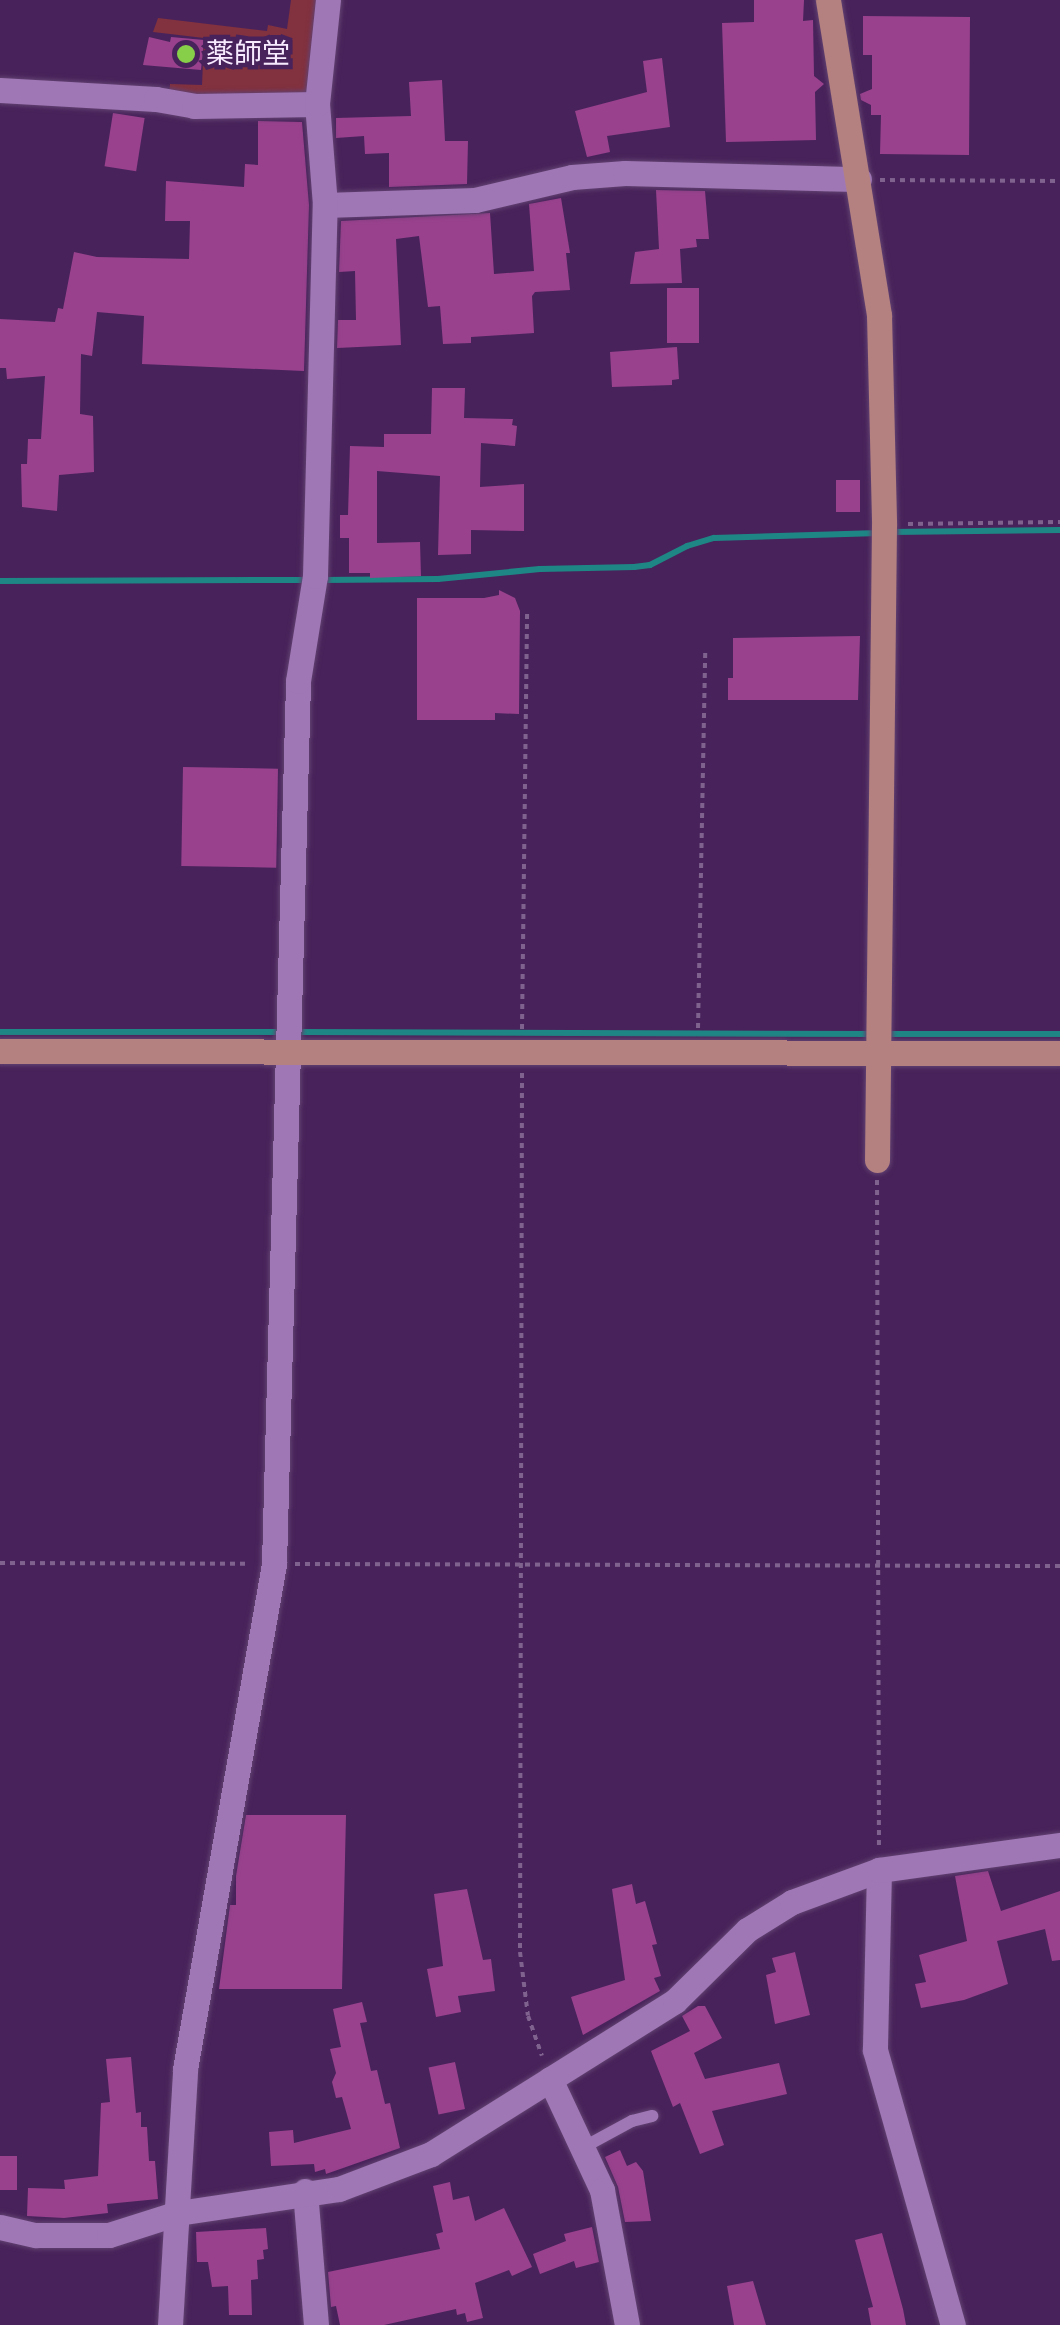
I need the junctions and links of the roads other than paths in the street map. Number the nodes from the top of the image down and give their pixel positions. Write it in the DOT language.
graph roads {
  1 [pos="328,0"];
  2 [pos="828,0"];
  3 [pos="0,90"];
  4 [pos="317,104"];
  5 [pos="859,180"];
  6 [pos="326,205"];
  7 [pos="0,1050"];
  8 [pos="286,1052"];
  9 [pos="880,1052"];
  10 [pos="1060,1054"];
  11 [pos="877,1160"];
  12 [pos="1060,1845"];
  13 [pos="879,1870"];
  14 [pos="550,2079"];
  15 [pos="652,2116"];
  16 [pos="584,2146"];
  17 [pos="305,2191"];
  18 [pos="178,2213"];
  19 [pos="0,2227"];
  20 [pos="170,2325"];
  21 [pos="316,2325"];
  22 [pos="626,2325"];
  23 [pos="953,2325"];
  1 -- 4 [label="street"];
  2 -- 5 [label="street"];
  3 -- 4 [label="street"];
  4 -- 6 [label="street"];
  5 -- 6 [label="street"];
  5 -- 9 [label="street"];
  6 -- 8 [label="street"];
  7 -- 8 [label="street"];
  8 -- 9 [label="street"];
  8 -- 18 [label="street"];
  9 -- 10 [label="street"];
  9 -- 11 [label="street"];
  12 -- 13 [label="street"];
  13 -- 14 [label="street"];
  13 -- 23 [label="street"];
  14 -- 16 [label="street"];
  14 -- 17 [label="street"];
  15 -- 16 [label="lane"];
  16 -- 22 [label="street"];
  17 -- 18 [label="street"];
  17 -- 21 [label="street"];
  18 -- 19 [label="street"];
  18 -- 20 [label="street"];
}
